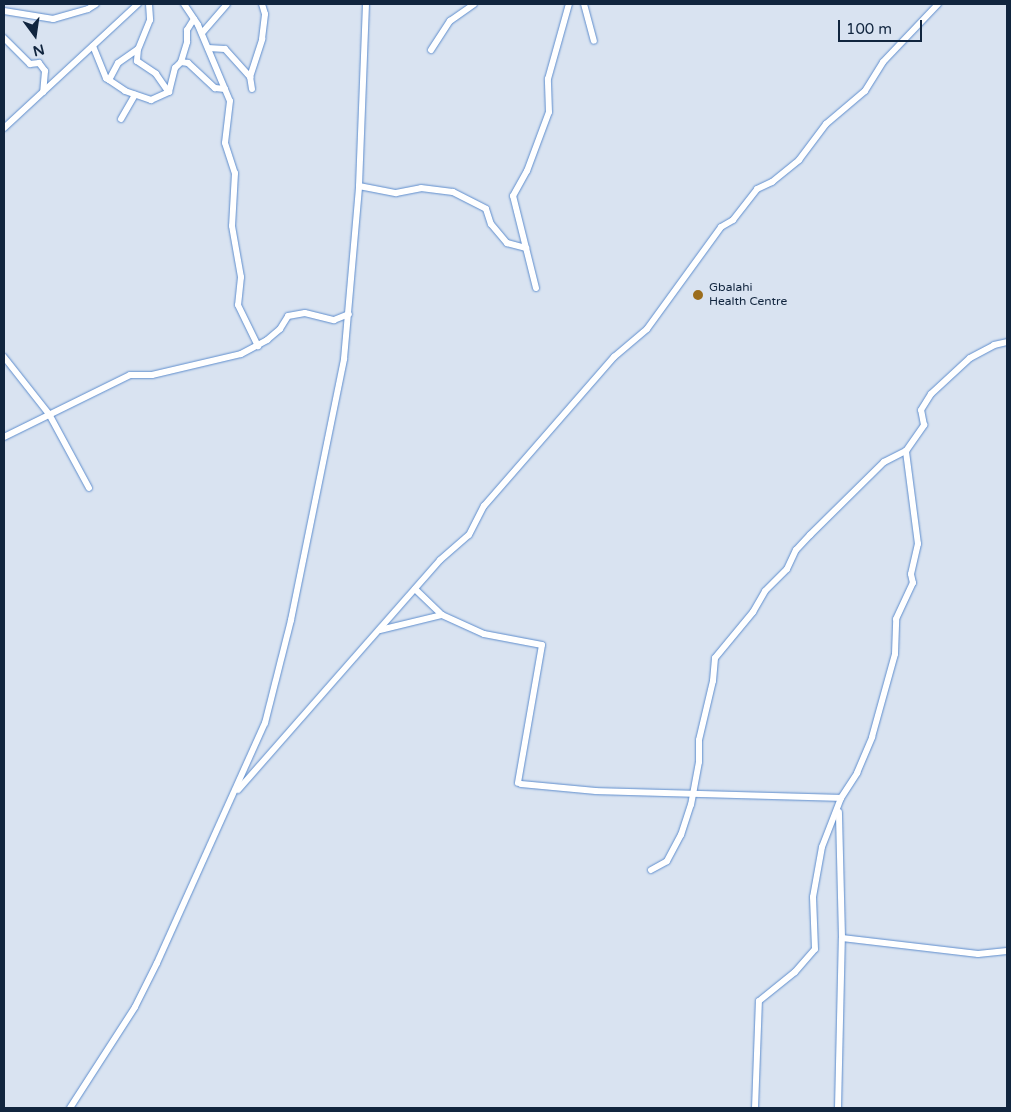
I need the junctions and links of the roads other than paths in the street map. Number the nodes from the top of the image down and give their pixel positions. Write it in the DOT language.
graph roads {
  1 [pos="96,4"];
  2 [pos="138,4"];
  3 [pos="149,4"];
  4 [pos="184,4"];
  5 [pos="227,4"];
  6 [pos="262,4"];
  7 [pos="366,4"];
  8 [pos="474,4"];
  9 [pos="569,4"];
  10 [pos="584,4"];
  11 [pos="938,4"];
  12 [pos="4,10"];
  13 [pos="194,19"];
  14 [pos="202,33"];
  15 [pos="4,38"];
  16 [pos="594,41"];
  17 [pos="93,46"];
  18 [pos="208,48"];
  19 [pos="138,49"];
  20 [pos="432,50"];
  21 [pos="181,62"];
  22 [pos="250,78"];
  23 [pos="108,80"];
  24 [pos="225,89"];
  25 [pos="252,89"];
  26 [pos="43,92"];
  27 [pos="169,92"];
  28 [pos="135,95"];
  29 [pos="121,119"];
  30 [pos="4,128"];
  31 [pos="359,186"];
  32 [pos="526,248"];
  33 [pos="536,288"];
  34 [pos="349,314"];
  35 [pos="1007,342"];
  36 [pos="258,346"];
  37 [pos="4,358"];
  38 [pos="49,414"];
  39 [pos="4,437"];
  40 [pos="906,451"];
  41 [pos="89,488"];
  42 [pos="415,589"];
  43 [pos="442,615"];
  44 [pos="380,630"];
  45 [pos="234,793"];
  46 [pos="693,794"];
  47 [pos="841,798"];
  48 [pos="839,808"];
  49 [pos="651,870"];
  50 [pos="842,938"];
  51 [pos="1007,951"];
  52 [pos="70,1108"];
  53 [pos="755,1108"];
  54 [pos="838,1108"];
  1 -- 12 [label="street"];
  2 -- 17 [label="street"];
  3 -- 19 [label="street"];
  4 -- 13 [label="street"];
  5 -- 14 [label="street"];
  6 -- 22 [label="street"];
  7 -- 31 [label="street"];
  8 -- 20 [label="street"];
  9 -- 32 [label="street"];
  10 -- 16 [label="street"];
  11 -- 42 [label="street"];
  13 -- 14 [label="street"];
  13 -- 21 [label="street"];
  14 -- 18 [label="street"];
  15 -- 26 [label="street"];
  17 -- 23 [label="street"];
  17 -- 26 [label="street"];
  18 -- 22 [label="street"];
  18 -- 24 [label="street"];
  19 -- 23 [label="street"];
  19 -- 27 [label="street"];
  21 -- 24 [label="street"];
  21 -- 27 [label="street"];
  22 -- 25 [label="street"];
  23 -- 28 [label="street"];
  24 -- 36 [label="street"];
  26 -- 30 [label="street"];
  27 -- 28 [label="street"];
  28 -- 29 [label="street"];
  31 -- 32 [label="street"];
  31 -- 34 [label="street"];
  32 -- 33 [label="street"];
  34 -- 36 [label="street"];
  34 -- 45 [label="street"];
  35 -- 40 [label="street"];
  36 -- 38 [label="street"];
  37 -- 38 [label="street"];
  38 -- 39 [label="street"];
  38 -- 41 [label="street"];
  40 -- 46 [label="street"];
  40 -- 47 [label="street"];
  42 -- 43 [label="street"];
  42 -- 44 [label="street"];
  43 -- 44 [label="street"];
  43 -- 46 [label="street"];
  44 -- 45 [label="street"];
  45 -- 52 [label="street"];
  46 -- 47 [label="street"];
  46 -- 49 [label="street"];
  47 -- 48 [label="street"];
  48 -- 50 [label="street"];
  48 -- 53 [label="street"];
  50 -- 51 [label="street"];
  50 -- 54 [label="street"];
}
